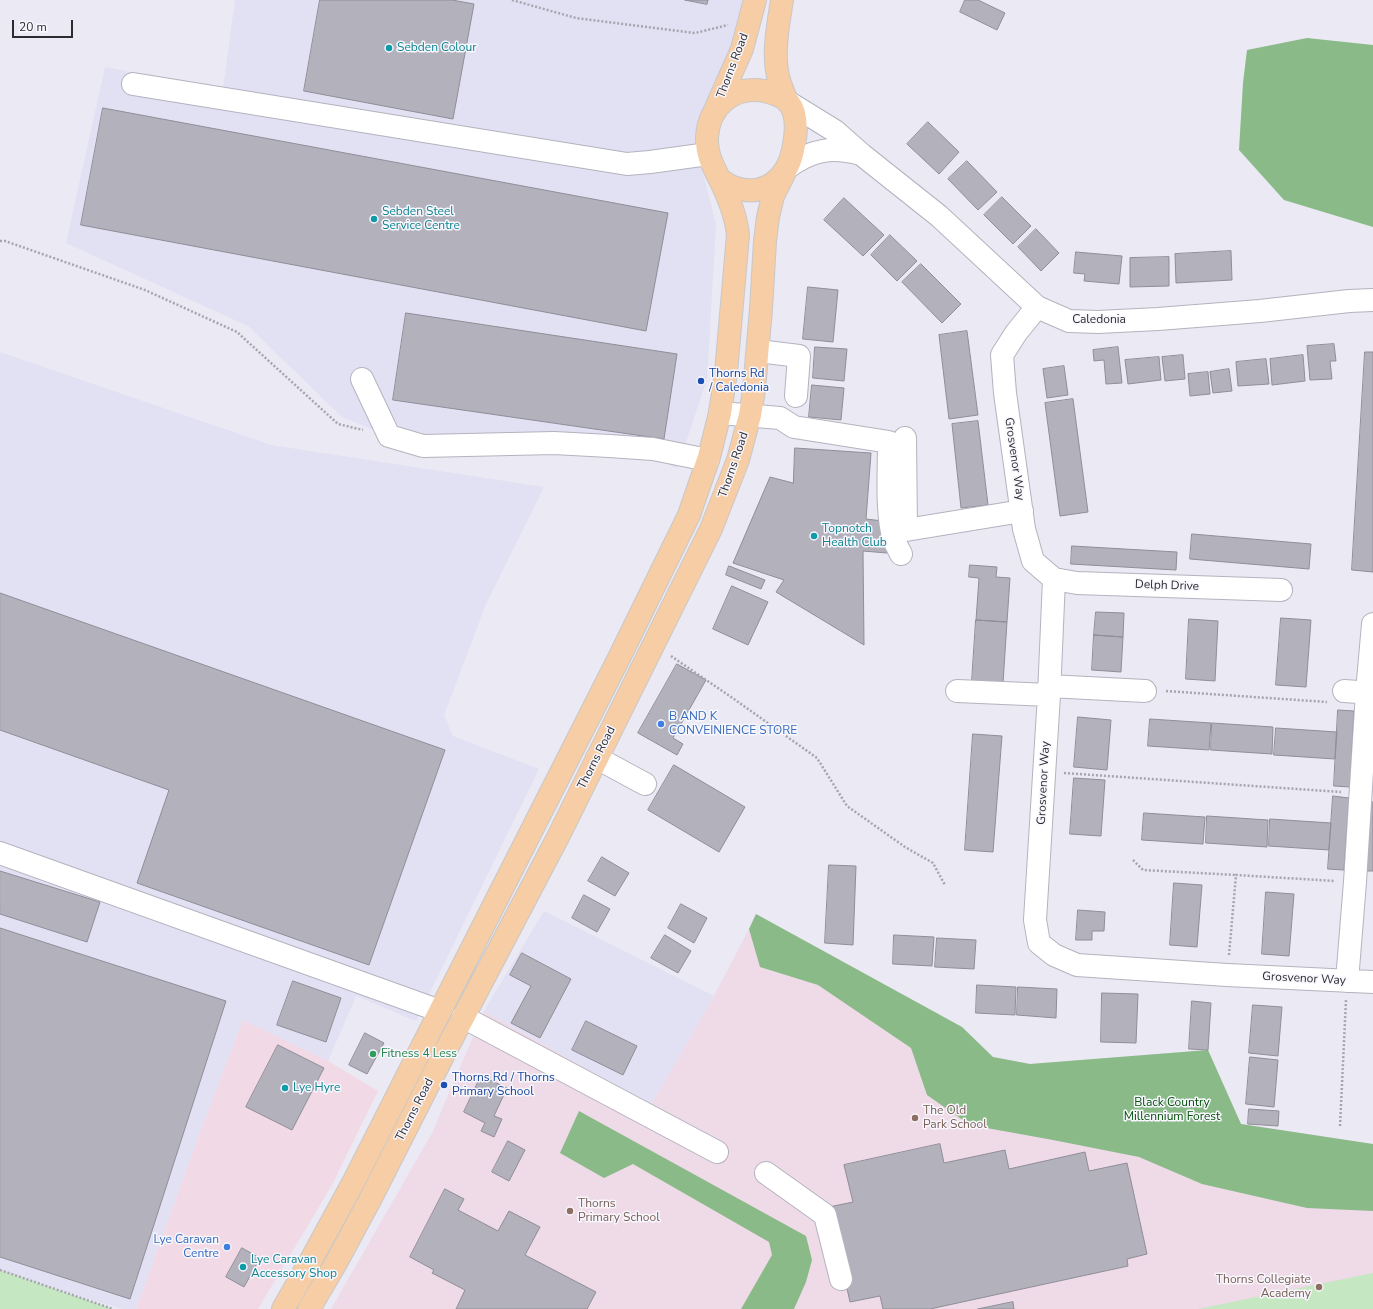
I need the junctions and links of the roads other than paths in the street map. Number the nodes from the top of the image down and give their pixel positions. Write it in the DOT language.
graph roads {
  1 [pos="782,0"];
  2 [pos="752,10"];
  3 [pos="133,84"];
  4 [pos="788,102"];
  5 [pos="716,109"];
  6 [pos="708,154"];
  7 [pos="861,154"];
  8 [pos="786,171"];
  9 [pos="720,179"];
  10 [pos="1373,300"];
  11 [pos="1037,307"];
  12 [pos="758,350"];
  13 [pos="362,379"];
  14 [pos="796,396"];
  15 [pos="720,413"];
  16 [pos="750,415"];
  17 [pos="906,438"];
  18 [pos="708,460"];
  19 [pos="1022,511"];
  20 [pos="901,554"];
  21 [pos="1054,579"];
  22 [pos="1280,590"];
  23 [pos="1373,624"];
  24 [pos="1049,690"];
  25 [pos="956,691"];
  26 [pos="1153,691"];
  27 [pos="1370,692"];
  28 [pos="1339,697"];
  29 [pos="597,758"];
  30 [pos="645,784"];
  31 [pos="0,853"];
  32 [pos="1347,981"];
  33 [pos="1373,982"];
  34 [pos="440,1011"];
  35 [pos="463,1016"];
  36 [pos="717,1152"];
  37 [pos="766,1173"];
  38 [pos="841,1279"];
  39 [pos="283,1309"];
  40 [pos="309,1309"];
  1 -- 4 [label="highway"];
  2 -- 5 [label="highway, Thorns Road"];
  3 -- 6 [label="street"];
  4 -- 5 [label="highway"];
  4 -- 7 [label="street, Caledonia"];
  4 -- 8 [label="highway"];
  5 -- 6 [label="highway"];
  6 -- 9 [label="highway"];
  7 -- 8 [label="street, Caledonia"];
  7 -- 11 [label="street, Caledonia"];
  8 -- 9 [label="highway"];
  8 -- 12 [label="highway, Thorns Road"];
  9 -- 15 [label="highway, Thorns Road"];
  10 -- 11 [label="street, Caledonia"];
  11 -- 19 [label="street, Grosvenor Way"];
  12 -- 14 [label="street"];
  12 -- 16 [label="highway, Thorns Road"];
  13 -- 18 [label="street"];
  15 -- 16 [label="street"];
  15 -- 18 [label="highway, Thorns Road"];
  16 -- 20 [label="street"];
  16 -- 29 [label="highway, Thorns Road"];
  17 -- 19 [label="street"];
  18 -- 34 [label="highway, Thorns Road"];
  19 -- 21 [label="street, Grosvenor Way"];
  21 -- 22 [label="street, Delph Drive"];
  21 -- 24 [label="street, Grosvenor Way"];
  23 -- 27 [label="street"];
  24 -- 25 [label="street"];
  24 -- 26 [label="street"];
  24 -- 32 [label="street, Grosvenor Way"];
  27 -- 28 [label="street"];
  27 -- 32 [label="street"];
  29 -- 30 [label="street"];
  29 -- 35 [label="highway, Thorns Road"];
  31 -- 34 [label="street"];
  32 -- 33 [label="street, Grosvenor Way"];
  34 -- 39 [label="highway, Thorns Road"];
  35 -- 36 [label="street"];
  35 -- 40 [label="highway, Thorns Road"];
  37 -- 38 [label="street"];
}
